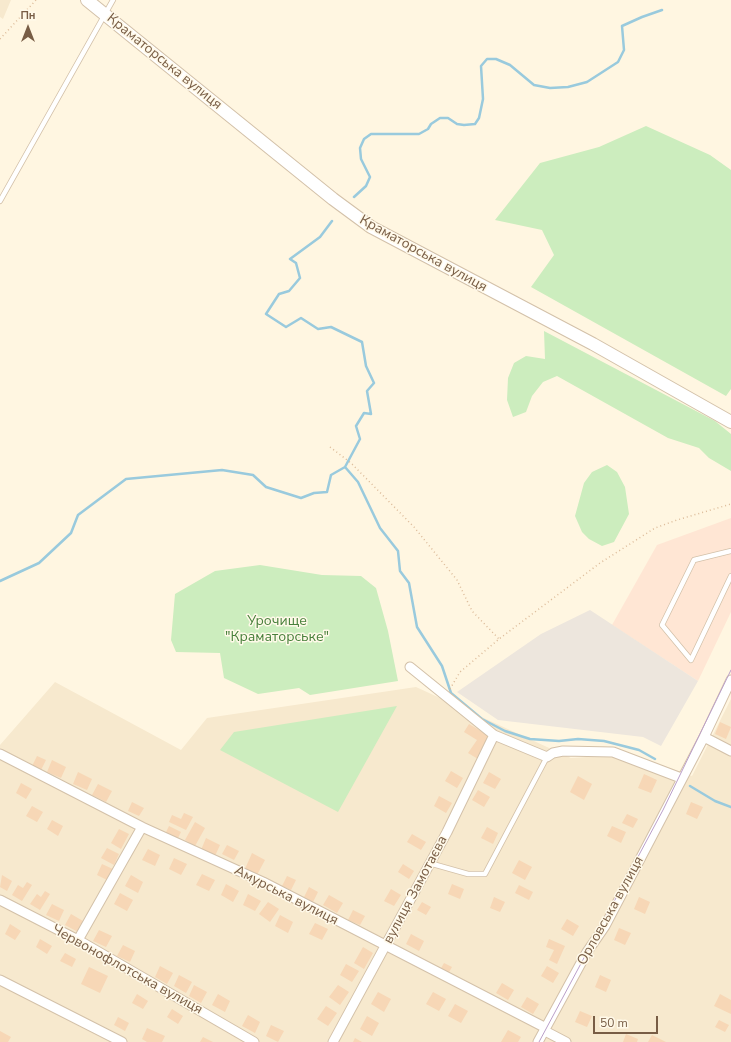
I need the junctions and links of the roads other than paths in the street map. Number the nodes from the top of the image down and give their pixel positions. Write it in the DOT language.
graph roads {
  1 [pos="87,0"];
  2 [pos="113,0"];
  3 [pos="105,14"];
  4 [pos="0,201"];
  5 [pos="731,422"];
  6 [pos="731,551"];
  7 [pos="731,576"];
  8 [pos="410,667"];
  9 [pos="731,680"];
  10 [pos="494,735"];
  11 [pos="704,738"];
  12 [pos="731,751"];
  13 [pos="0,754"];
  14 [pos="547,757"];
  15 [pos="681,778"];
  16 [pos="142,827"];
  17 [pos="429,863"];
  18 [pos="0,900"];
  19 [pos="78,940"];
  20 [pos="385,947"];
  21 [pos="0,980"];
  22 [pos="546,1028"];
  23 [pos="122,1042"];
  24 [pos="254,1042"];
  25 [pos="333,1042"];
  26 [pos="538,1042"];
  27 [pos="566,1042"];
  1 -- 3 [label="street, Краматорська вулиця"];
  2 -- 3 [label="lane"];
  3 -- 4 [label="lane"];
  3 -- 5 [label="street, Краматорська вулиця"];
  6 -- 7 [label="lane"];
  8 -- 10 [label="street"];
  9 -- 11 [label="street, Орловська вулиця"];
  10 -- 14 [label="street"];
  10 -- 17 [label="street, вулиця Замотаєва"];
  11 -- 12 [label="street"];
  11 -- 15 [label="street, Орловська вулиця"];
  13 -- 16 [label="street, Амурська вулиця"];
  14 -- 15 [label="street"];
  14 -- 17 [label="lane"];
  15 -- 22 [label="street, Орловська вулиця"];
  16 -- 19 [label="street"];
  16 -- 20 [label="street, Амурська вулиця"];
  17 -- 20 [label="street, вулиця Замотаєва"];
  18 -- 19 [label="street, Червонофлотська вулиця"];
  19 -- 24 [label="street, Червонофлотська вулиця"];
  20 -- 22 [label="street, Амурська вулиця"];
  20 -- 25 [label="street, вулиця Замотаєва"];
  21 -- 23 [label="street"];
  22 -- 26 [label="street, Орловська вулиця"];
  22 -- 27 [label="street, Амурська вулиця"];
}
